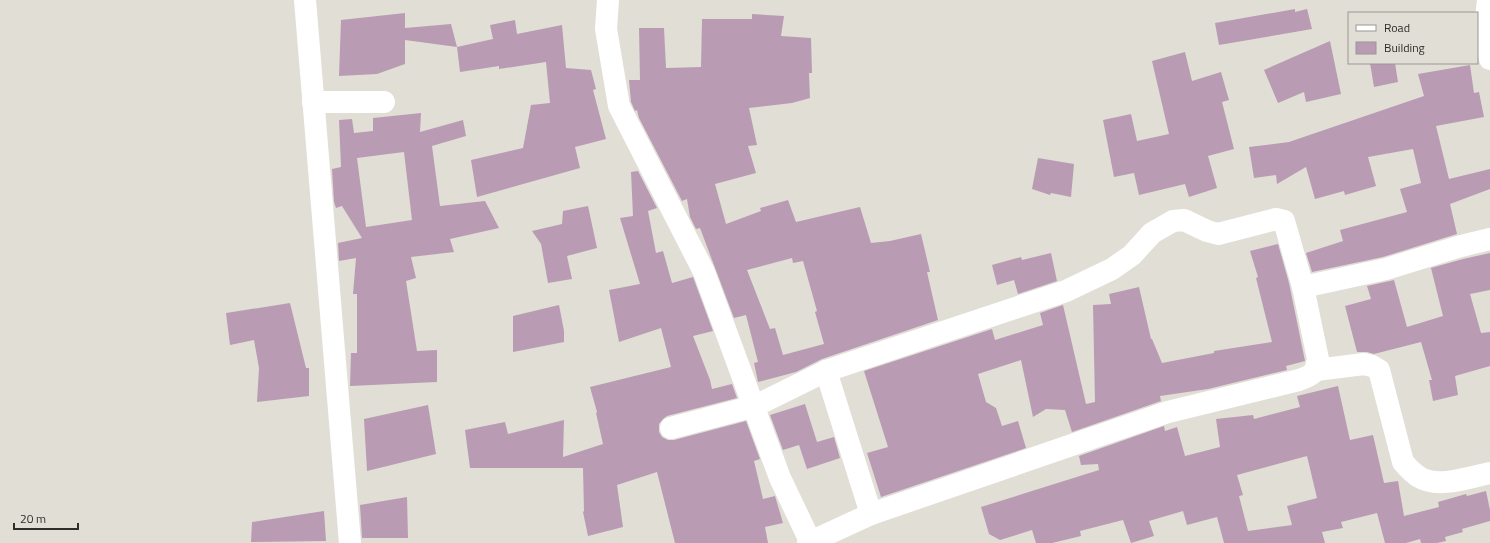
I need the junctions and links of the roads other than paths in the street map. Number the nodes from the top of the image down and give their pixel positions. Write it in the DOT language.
graph roads {
  1 [pos="305,0"];
  2 [pos="608,0"];
  3 [pos="1488,0"];
  4 [pos="1490,60"];
  5 [pos="313,102"];
  6 [pos="384,102"];
  7 [pos="1490,239"];
  8 [pos="1303,288"];
  9 [pos="1316,370"];
  10 [pos="826,371"];
  11 [pos="755,406"];
  12 [pos="671,428"];
  13 [pos="1490,473"];
  14 [pos="871,514"];
  15 [pos="350,543"];
  16 [pos="810,543"];
  1 -- 5 [label="street"];
  2 -- 11 [label="street"];
  3 -- 4 [label="street"];
  5 -- 6 [label="street"];
  5 -- 15 [label="street"];
  7 -- 8 [label="street"];
  8 -- 9 [label="street"];
  8 -- 10 [label="street"];
  9 -- 13 [label="street"];
  9 -- 14 [label="street"];
  10 -- 11 [label="street"];
  10 -- 14 [label="street"];
  11 -- 12 [label="street"];
  11 -- 16 [label="street"];
  14 -- 16 [label="street"];
}
